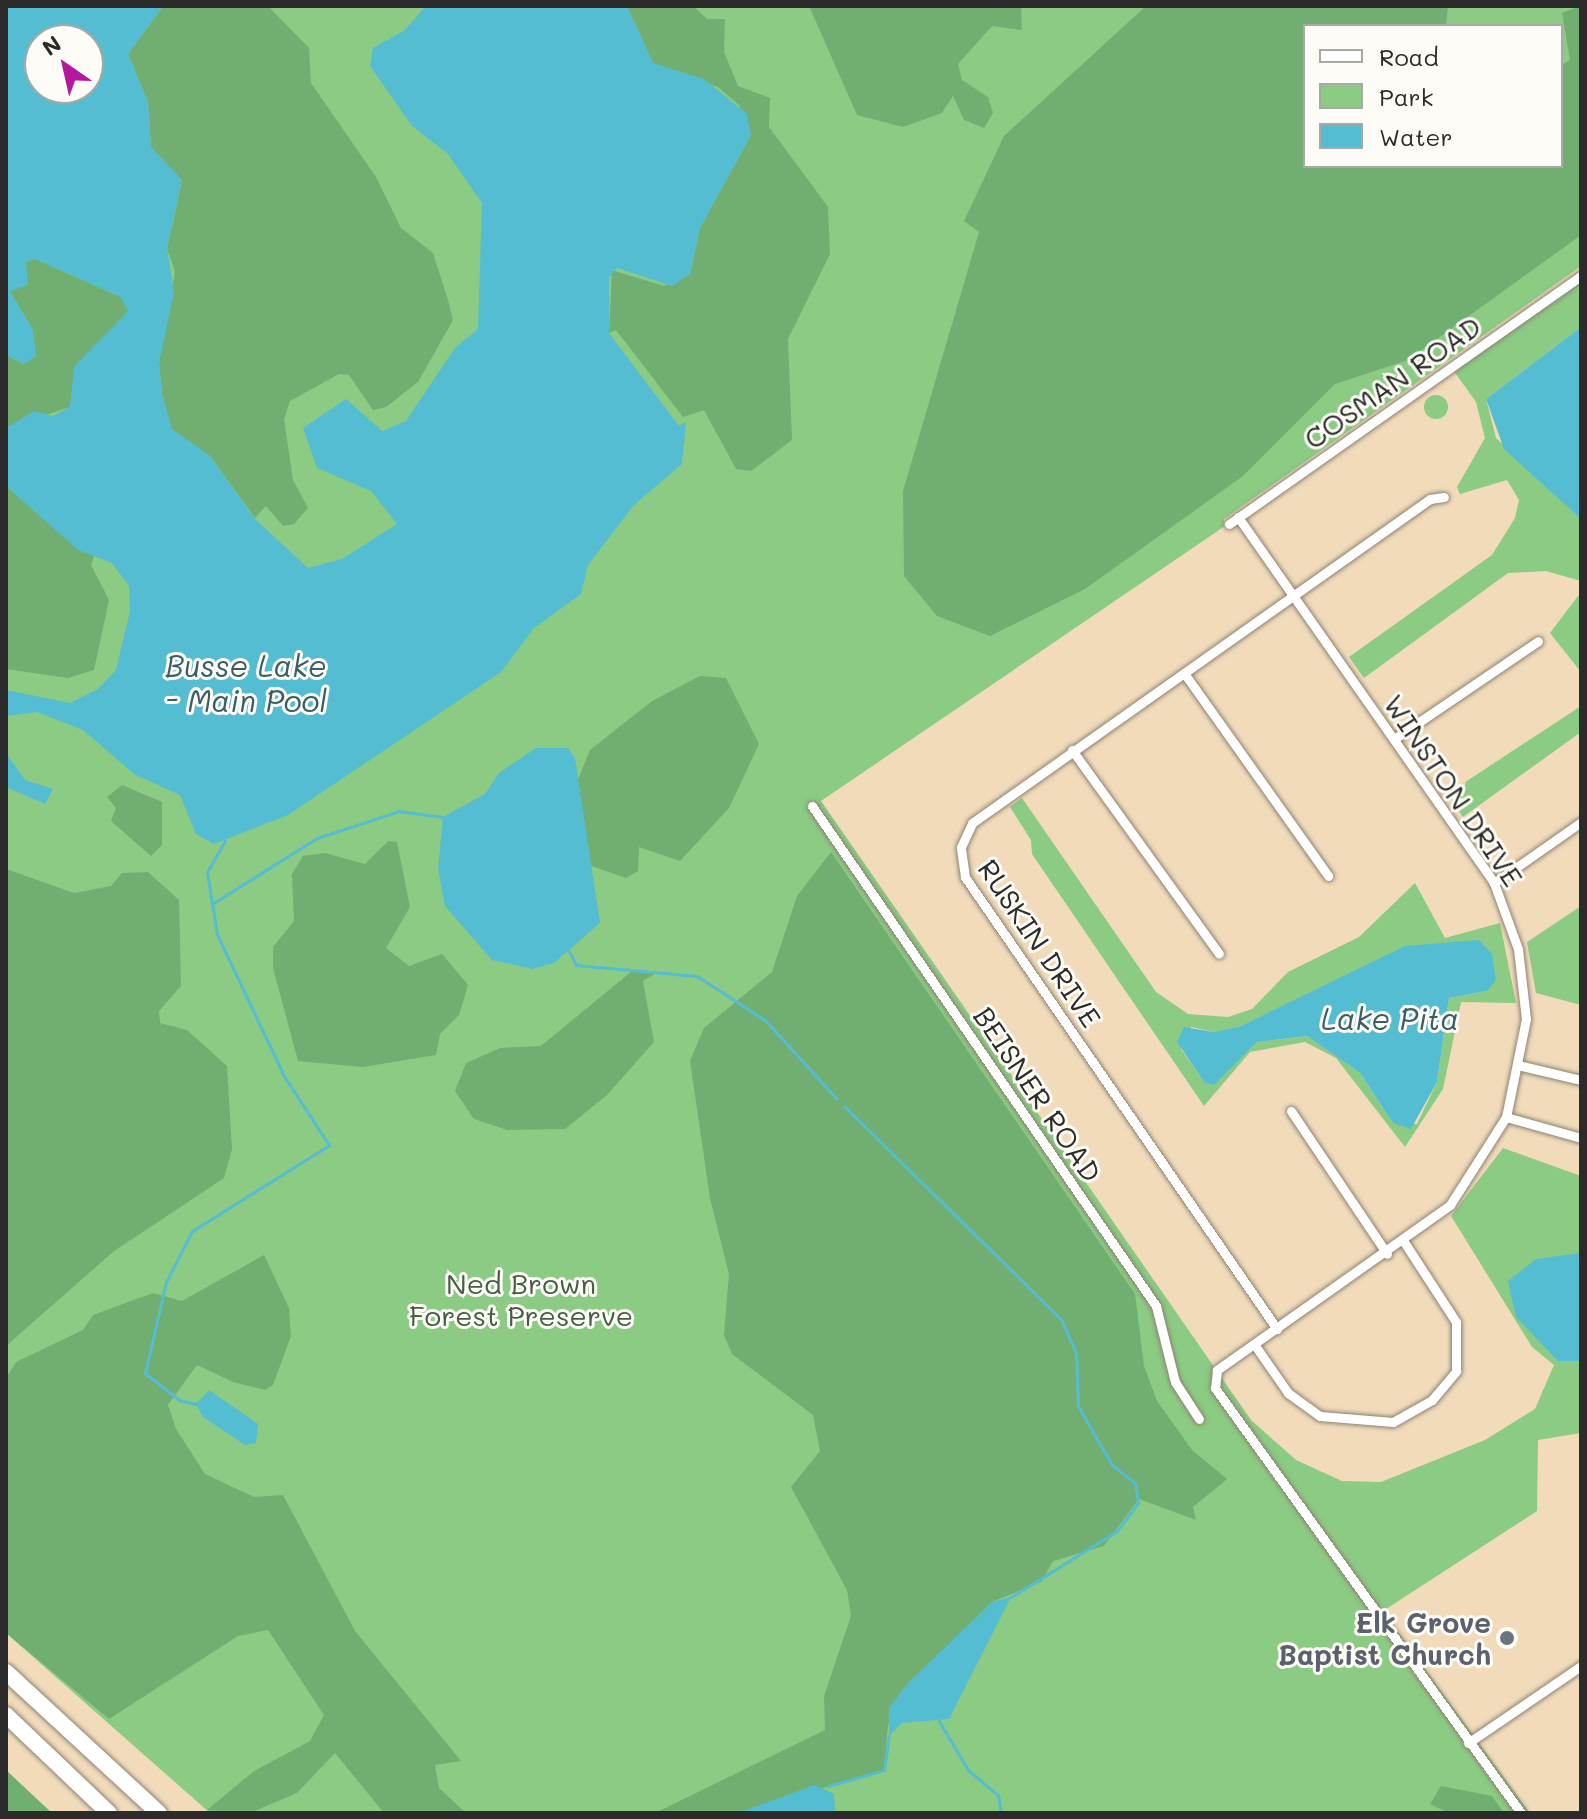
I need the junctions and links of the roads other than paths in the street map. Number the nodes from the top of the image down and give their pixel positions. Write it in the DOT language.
graph roads {
  1 [pos="1581,276"];
  2 [pos="1444,497"];
  3 [pos="1234,521"];
  4 [pos="1293,594"];
  5 [pos="1538,641"];
  6 [pos="1184,673"];
  7 [pos="1394,739"];
  8 [pos="1072,750"];
  9 [pos="812,806"];
  10 [pos="1581,822"];
  11 [pos="1328,876"];
  12 [pos="1494,883"];
  13 [pos="1219,954"];
  14 [pos="1522,1066"];
  15 [pos="1581,1080"];
  16 [pos="1291,1111"];
  17 [pos="1506,1117"];
  18 [pos="1581,1138"];
  19 [pos="1404,1242"];
  20 [pos="1387,1254"];
  21 [pos="1277,1329"];
  22 [pos="1254,1344"];
  23 [pos="1199,1419"];
  24 [pos="1581,1666"];
  25 [pos="6,1672"];
  26 [pos="6,1715"];
  27 [pos="1468,1743"];
  28 [pos="109,1813"];
  29 [pos="159,1813"];
  30 [pos="1521,1813"];
  1 -- 3 [label="street, COSMAN ROAD"];
  2 -- 4 [label="street, RUSKIN DRIVE"];
  3 -- 4 [label="street, WINSTON DRIVE"];
  4 -- 6 [label="street, RUSKIN DRIVE"];
  4 -- 7 [label="street, WINSTON DRIVE"];
  5 -- 7 [label="street"];
  6 -- 8 [label="street, RUSKIN DRIVE"];
  6 -- 11 [label="street"];
  7 -- 12 [label="street, WINSTON DRIVE"];
  8 -- 13 [label="street"];
  8 -- 21 [label="street, RUSKIN DRIVE"];
  9 -- 23 [label="street, BEISNER ROAD"];
  10 -- 12 [label="street"];
  12 -- 14 [label="street, WINSTON DRIVE"];
  14 -- 15 [label="street"];
  14 -- 17 [label="street, WINSTON DRIVE"];
  16 -- 20 [label="street"];
  17 -- 18 [label="street"];
  17 -- 19 [label="street, WINSTON DRIVE"];
  19 -- 20 [label="street, WINSTON DRIVE"];
  19 -- 22 [label="street"];
  20 -- 21 [label="street, WINSTON DRIVE"];
  21 -- 22 [label="street, WINSTON DRIVE"];
  22 -- 27 [label="street, WINSTON DRIVE"];
  24 -- 27 [label="street"];
  25 -- 29 [label="highway"];
  26 -- 28 [label="highway"];
  27 -- 30 [label="street"];
}
